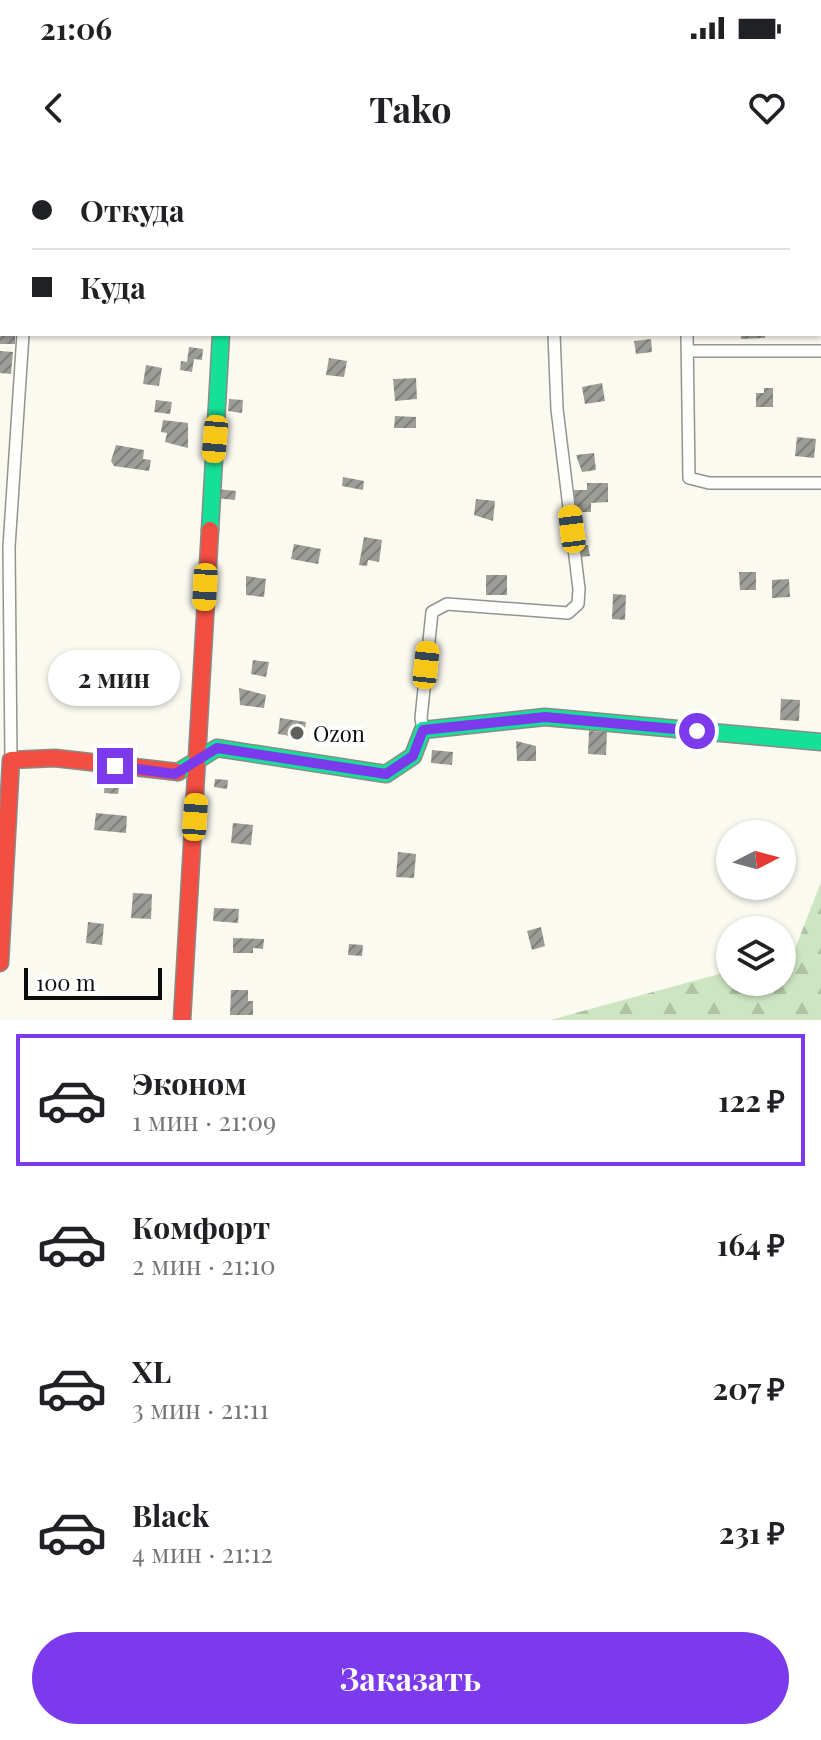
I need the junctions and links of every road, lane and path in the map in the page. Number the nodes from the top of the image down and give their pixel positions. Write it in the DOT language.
graph roads {
  1 [pos="23,336"];
  2 [pos="221,336"];
  3 [pos="554,336"];
  4 [pos="687,336"];
  5 [pos="687,351"];
  6 [pos="821,351"];
  7 [pos="821,483"];
  8 [pos="4,621"];
  9 [pos="423,730"];
  10 [pos="821,742"];
  11 [pos="11,760"];
  12 [pos="195,764"];
  13 [pos="0,963"];
  14 [pos="182,1020"];
  1 -- 8 [label="street"];
  2 -- 12 [label="street"];
  3 -- 9 [label="street"];
  4 -- 5 [label="street"];
  5 -- 6 [label="street"];
  5 -- 7 [label="street"];
  8 -- 11 [label="street"];
  9 -- 10 [label="street"];
  9 -- 12 [label="street"];
  11 -- 12 [label="street"];
  11 -- 13 [label="street"];
  12 -- 14 [label="street"];
}
